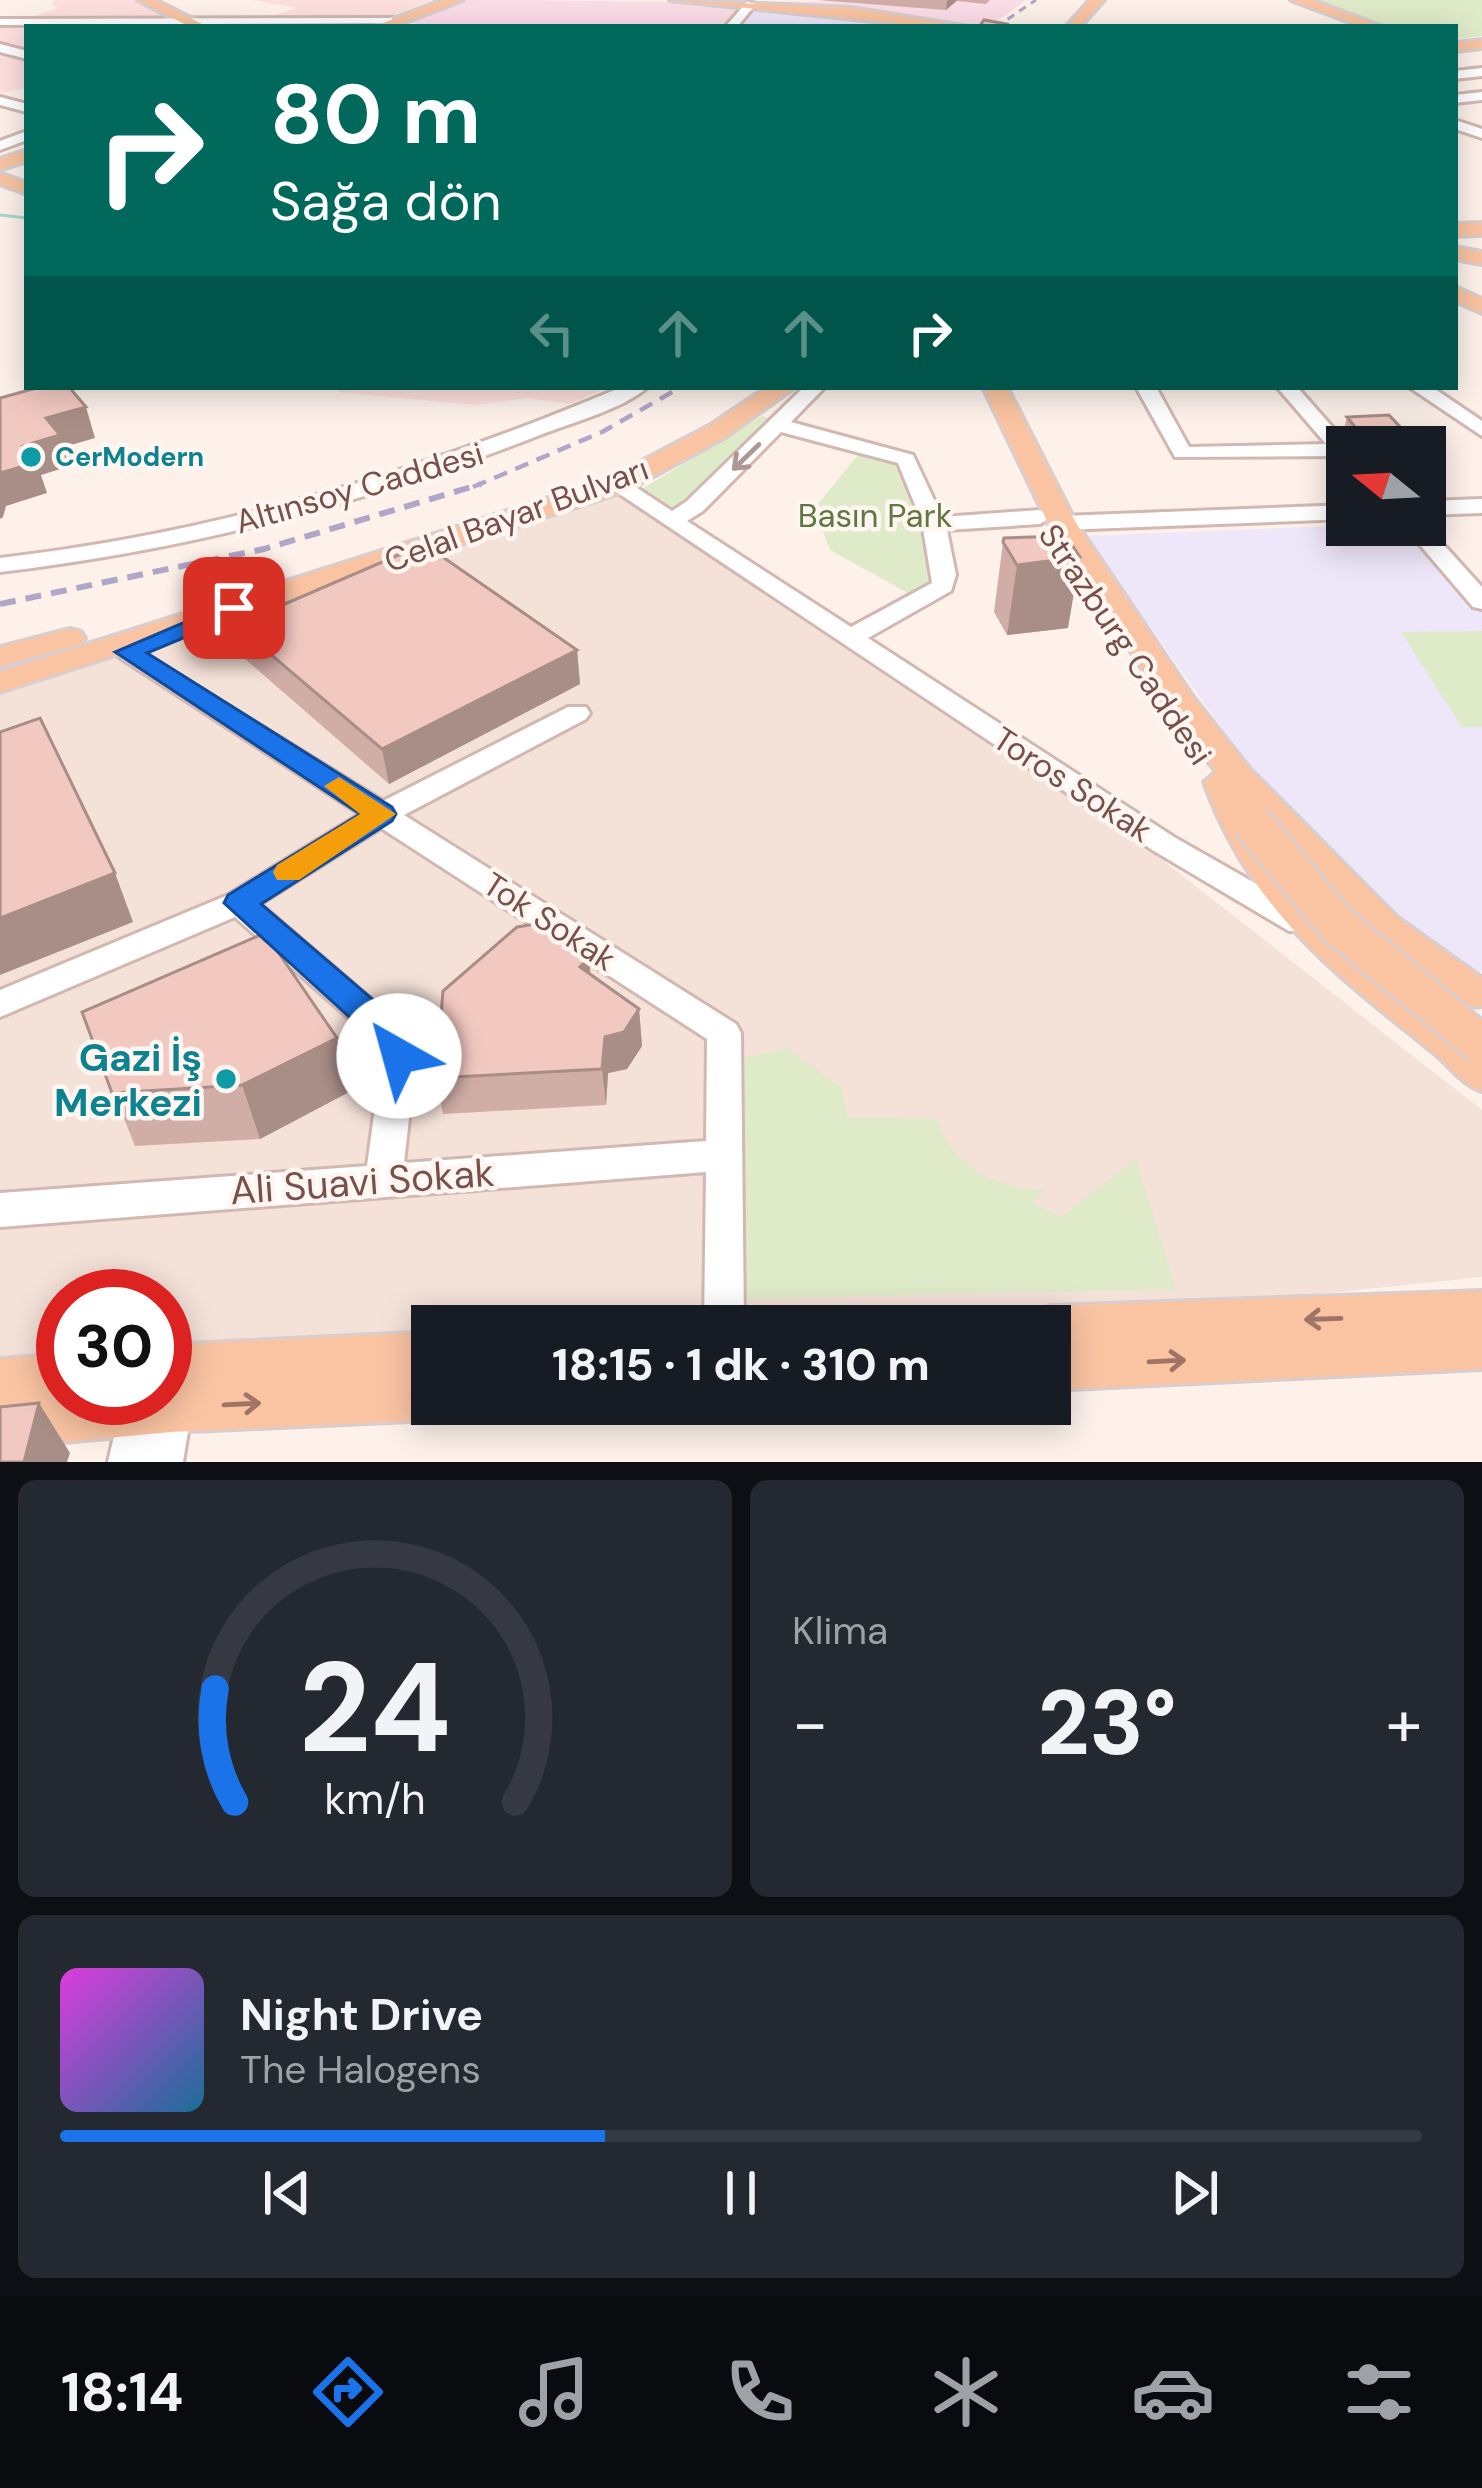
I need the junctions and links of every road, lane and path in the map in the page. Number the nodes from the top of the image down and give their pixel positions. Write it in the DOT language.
graph roads {
  1 [pos="441,0"];
  2 [pos="456,0"];
  3 [pos="676,0"];
  4 [pos="712,0"];
  5 [pos="1087,0"];
  6 [pos="1097,0"];
  7 [pos="1109,0"];
  8 [pos="1298,0"];
  9 [pos="151,1"];
  10 [pos="764,2"];
  11 [pos="231,6"];
  12 [pos="56,7"];
  13 [pos="113,21"];
  14 [pos="259,21"];
  15 [pos="0,22"];
  16 [pos="384,23"];
  17 [pos="198,24"];
  18 [pos="735,24"];
  19 [pos="938,24"];
  20 [pos="958,24"];
  21 [pos="1069,24"];
  22 [pos="1069,24"];
  23 [pos="1089,24"];
  24 [pos="1367,24"];
  25 [pos="22,92"];
  26 [pos="1,99"];
  27 [pos="0,178"];
  28 [pos="15,196"];
  29 [pos="614,390"];
  30 [pos="631,390"];
  31 [pos="779,390"];
  32 [pos="812,390"];
  33 [pos="982,390"];
  34 [pos="996,390"];
  35 [pos="1148,390"];
  36 [pos="1290,390"];
  37 [pos="1423,390"];
  38 [pos="736,397"];
  39 [pos="779,425"];
  40 [pos="1482,430"];
  41 [pos="1326,432"];
  42 [pos="1326,453"];
  43 [pos="386,480"];
  44 [pos="617,484"];
  45 [pos="1482,506"];
  46 [pos="1446,507"];
  47 [pos="1326,513"];
  48 [pos="1051,520"];
  49 [pos="671,521"];
  50 [pos="932,524"];
  51 [pos="1433,546"];
  52 [pos="0,554"];
  53 [pos="0,565"];
  54 [pos="1482,602"];
  55 [pos="231,603"];
  56 [pos="851,638"];
  57 [pos="128,652"];
  58 [pos="0,657"];
  59 [pos="0,668"];
  60 [pos="0,682"];
  61 [pos="0,697"];
  62 [pos="577,713"];
  63 [pos="1229,779"];
  64 [pos="382,814"];
  65 [pos="239,903"];
  66 [pos="1300,922"];
  67 [pos="0,1004"];
  68 [pos="1472,1023"];
  69 [pos="723,1155"];
  70 [pos="384,1178"];
  71 [pos="0,1210"];
  72 [pos="724,1305"];
  73 [pos="1482,1314"];
  74 [pos="1071,1328"];
  75 [pos="1482,1345"];
  76 [pos="411,1359"];
  77 [pos="1071,1365"];
  78 [pos="36,1381"];
  79 [pos="0,1384"];
  80 [pos="192,1390"];
  81 [pos="192,1395"];
  82 [pos="411,1395"];
  83 [pos="36,1416"];
  84 [pos="0,1422"];
  85 [pos="145,1425"];
  86 [pos="159,1425"];
  87 [pos="130,1462"];
  88 [pos="161,1462"];
  1 -- 16 [label="main road"];
  2 -- 16 [label="main road"];
  3 -- 10 [label="main road"];
  4 -- 10 [label="main road"];
  5 -- 21 [label="main road"];
  6 -- 22 [label="main road"];
  7 -- 23 [label="main road"];
  8 -- 24 [label="main road"];
  9 -- 17 [label="main road"];
  10 -- 18 [label="street"];
  10 -- 19 [label="main road"];
  10 -- 20 [label="main road"];
  11 -- 14 [label="street"];
  12 -- 13 [label="street"];
  13 -- 15 [label="street"];
  13 -- 17 [label="street"];
  14 -- 16 [label="street"];
  14 -- 17 [label="street"];
  25 -- 26 [label="street"];
  27 -- 28 [label="main road"];
  29 -- 43 [label="street, Altınsoy Caddesi"];
  30 -- 43 [label="street, Altınsoy Caddesi"];
  31 -- 44 [label="main road, Celal Bayar Bulvarı"];
  32 -- 39 [label="street"];
  33 -- 48 [label="main road, Strazburg Caddesi"];
  34 -- 48 [label="main road, Strazburg Caddesi"];
  35 -- 42 [label="street"];
  36 -- 41 [label="street"];
  37 -- 40 [label="street"];
  38 -- 55 [label="main road, Celal Bayar Bulvarı"];
  39 -- 49 [label="street, one-way"];
  39 -- 50 [label="street"];
  43 -- 52 [label="street, Altınsoy Caddesi"];
  43 -- 53 [label="street, Altınsoy Caddesi"];
  44 -- 49 [label="street, Toros Sokak"];
  44 -- 55 [label="main road, Celal Bayar Bulvarı"];
  45 -- 46 [label="street"];
  47 -- 48 [label="street"];
  48 -- 50 [label="street"];
  48 -- 63 [label="main road, Strazburg Caddesi"];
  49 -- 56 [label="street, Toros Sokak"];
  50 -- 56 [label="street"];
  51 -- 54 [label="street"];
  55 -- 57 [label="main road, Celal Bayar Bulvarı"];
  55 -- 58 [label="main road, Celal Bayar Bulvarı"];
  55 -- 59 [label="main road, Celal Bayar Bulvarı"];
  55 -- 60 [label="main road, Celal Bayar Bulvarı"];
  56 -- 66 [label="street, Toros Sokak"];
  57 -- 61 [label="main road, Celal Bayar Bulvarı"];
  57 -- 64 [label="street, Tok Sokak"];
  62 -- 64 [label="street"];
  63 -- 66 [label="main road, Strazburg Caddesi"];
  63 -- 68 [label="main road, Strazburg Caddesi"];
  63 -- 68 [label="main road, bridge"];
  64 -- 65 [label="street"];
  64 -- 69 [label="street, Tok Sokak"];
  65 -- 67 [label="street"];
  65 -- 70 [label="street"];
  66 -- 68 [label="main road, Strazburg Caddesi"];
  69 -- 70 [label="street, Ali Suavi Sokak"];
  69 -- 72 [label="street, Tok Sokak"];
  70 -- 71 [label="street, Ali Suavi Sokak"];
  73 -- 74 [label="main road, one-way"];
  77 -- 75 [label="main road, one-way"];
  76 -- 80 [label="main road"];
  78 -- 79 [label="main road"];
  81 -- 82 [label="main road, one-way"];
  83 -- 84 [label="main road"];
  85 -- 87 [label="street"];
  86 -- 88 [label="street"];
}
